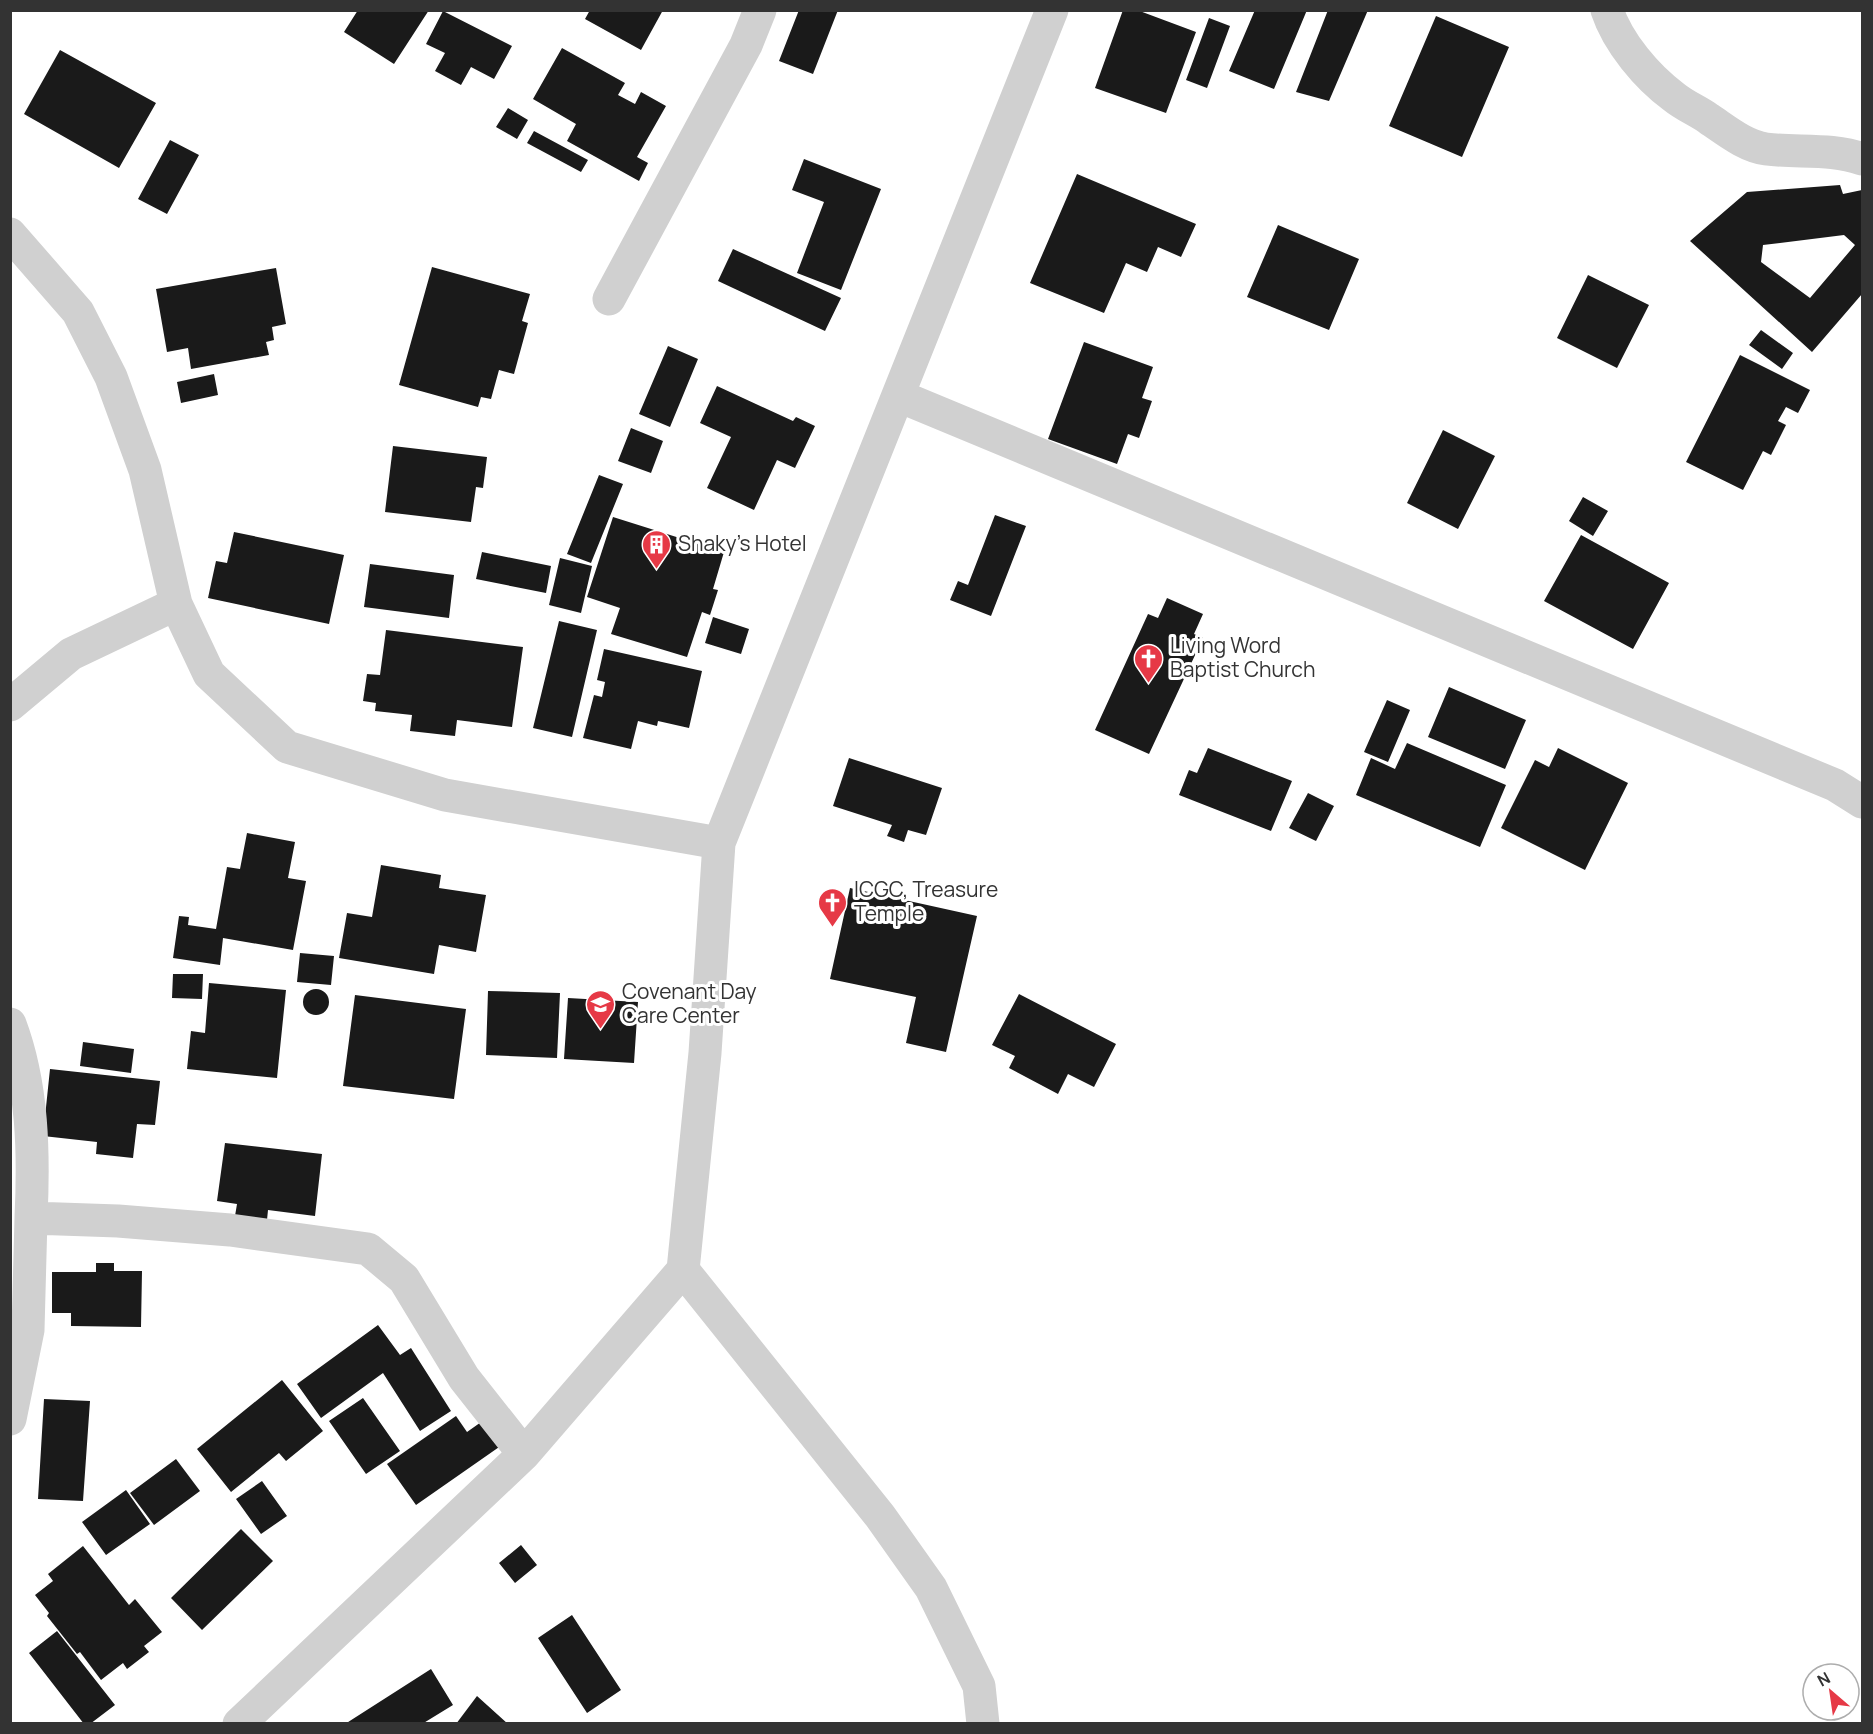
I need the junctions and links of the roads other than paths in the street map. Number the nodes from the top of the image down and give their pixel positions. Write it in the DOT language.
graph roads {
  1 [pos="760,10"];
  2 [pos="1052,10"];
  3 [pos="1607,10"];
  4 [pos="1863,159"];
  5 [pos="10,234"];
  6 [pos="609,299"];
  7 [pos="899,396"];
  8 [pos="176,604"];
  9 [pos="10,705"];
  10 [pos="1863,802"];
  11 [pos="719,843"];
  12 [pos="10,1024"];
  13 [pos="31,1218"];
  14 [pos="683,1270"];
  15 [pos="10,1419"];
  16 [pos="524,1454"];
  17 [pos="239,1724"];
  18 [pos="983,1724"];
  1 -- 6 [label="street"];
  2 -- 7 [label="street"];
  3 -- 4 [label="street"];
  5 -- 8 [label="street"];
  7 -- 10 [label="street"];
  7 -- 11 [label="street"];
  8 -- 9 [label="street"];
  8 -- 11 [label="street"];
  11 -- 14 [label="street"];
  12 -- 13 [label="street"];
  13 -- 15 [label="street"];
  13 -- 16 [label="street"];
  14 -- 16 [label="street"];
  14 -- 18 [label="street"];
  16 -- 17 [label="street"];
}
